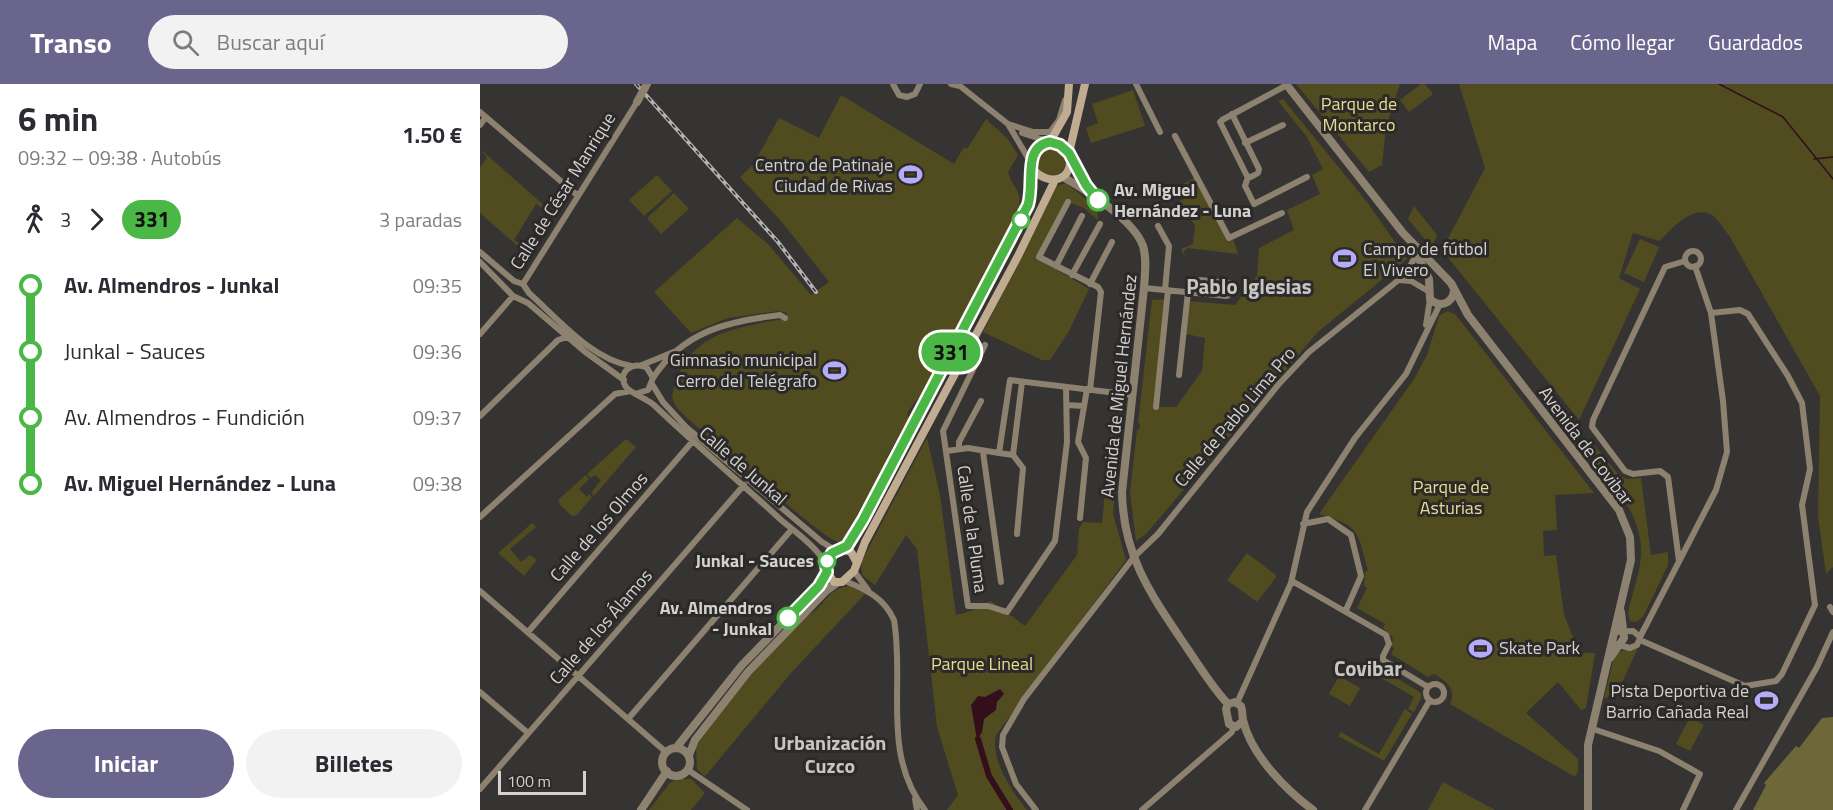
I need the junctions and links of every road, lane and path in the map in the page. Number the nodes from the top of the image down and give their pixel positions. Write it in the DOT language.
graph roads {
  1 [pos="647,84"];
  2 [pos="893,84"];
  3 [pos="920,84"];
  4 [pos="951,84"];
  5 [pos="1136,84"];
  6 [pos="1286,84"];
  7 [pos="1071,85"];
  8 [pos="1085,85"];
  9 [pos="637,102"];
  10 [pos="480,112"];
  11 [pos="1232,114"];
  12 [pos="486,117"];
  13 [pos="1008,124"];
  14 [pos="1283,124"];
  15 [pos="480,125"];
  16 [pos="1016,127"];
  17 [pos="1160,132"];
  18 [pos="1175,136"];
  19 [pos="1050,142"];
  20 [pos="1245,143"];
  21 [pos="1070,157"];
  22 [pos="1031,166"];
  23 [pos="1248,177"];
  24 [pos="1307,177"];
  25 [pos="1059,178"];
  26 [pos="577,195"];
  27 [pos="1098,200"];
  28 [pos="1068,202"];
  29 [pos="1282,213"];
  30 [pos="1082,216"];
  31 [pos="1100,224"];
  32 [pos="1158,226"];
  33 [pos="1112,242"];
  34 [pos="1413,247"];
  35 [pos="480,252"];
  36 [pos="1685,261"];
  37 [pos="480,262"];
  38 [pos="1056,266"];
  39 [pos="1695,266"];
  40 [pos="1072,275"];
  41 [pos="1444,279"];
  42 [pos="1398,280"];
  43 [pos="1090,284"];
  44 [pos="521,285"];
  45 [pos="1144,288"];
  46 [pos="1166,290"];
  47 [pos="1454,291"];
  48 [pos="1191,292"];
  49 [pos="1429,292"];
  50 [pos="515,294"];
  51 [pos="1444,303"];
  52 [pos="1711,313"];
  53 [pos="1468,315"];
  54 [pos="784,318"];
  55 [pos="1426,329"];
  56 [pos="480,334"];
  57 [pos="567,337"];
  58 [pos="985,345"];
  59 [pos="676,350"];
  60 [pos="642,365"];
  61 [pos="631,366"];
  62 [pos="1179,375"];
  63 [pos="624,380"];
  64 [pos="652,381"];
  65 [pos="1022,382"];
  66 [pos="1066,387"];
  67 [pos="1088,390"];
  68 [pos="630,391"];
  69 [pos="638,393"];
  70 [pos="1132,395"];
  71 [pos="981,401"];
  72 [pos="1067,405"];
  73 [pos="1084,406"];
  74 [pos="1156,407"];
  75 [pos="480,416"];
  76 [pos="692,442"];
  77 [pos="1067,442"];
  78 [pos="1078,442"];
  79 [pos="959,449"];
  80 [pos="947,451"];
  81 [pos="983,452"];
  82 [pos="999,453"];
  83 [pos="1013,455"];
  84 [pos="744,485"];
  85 [pos="480,517"];
  86 [pos="1080,518"];
  87 [pos="1303,524"];
  88 [pos="792,529"];
  89 [pos="1017,534"];
  90 [pos="838,550"];
  91 [pos="1134,557"];
  92 [pos="856,561"];
  93 [pos="1679,562"];
  94 [pos="826,568"];
  95 [pos="854,571"];
  96 [pos="1292,580"];
  97 [pos="841,582"];
  98 [pos="1000,582"];
  99 [pos="480,591"];
  100 [pos="869,591"];
  101 [pos="1346,610"];
  102 [pos="1620,611"];
  103 [pos="1650,619"];
  104 [pos="1624,630"];
  105 [pos="1633,631"];
  106 [pos="528,632"];
  107 [pos="1833,632"];
  108 [pos="1613,636"];
  109 [pos="1640,639"];
  110 [pos="1619,647"];
  111 [pos="1607,662"];
  112 [pos="578,676"];
  113 [pos="1428,687"];
  114 [pos="480,692"];
  115 [pos="1430,700"];
  116 [pos="1237,703"];
  117 [pos="1228,704"];
  118 [pos="628,719"];
  119 [pos="1243,721"];
  120 [pos="1233,726"];
  121 [pos="1593,729"];
  122 [pos="528,734"];
  123 [pos="1252,743"];
  124 [pos="676,748"];
  125 [pos="666,752"];
  126 [pos="689,755"];
  127 [pos="688,770"];
  128 [pos="667,771"];
  129 [pos="480,788"];
  130 [pos="914,792"];
  131 [pos="641,810"];
  132 [pos="747,810"];
  133 [pos="917,810"];
  134 [pos="925,810"];
  135 [pos="1036,810"];
  136 [pos="1142,810"];
  137 [pos="1314,810"];
  138 [pos="1365,810"];
  139 [pos="1588,810"];
  140 [pos="1683,810"];
  141 [pos="1736,810"];
  1 -- 9 [label="street, Calle de César Manrique, bridge"];
  2 -- 3 [label="street"];
  4 -- 13 [label="street"];
  5 -- 17 [label="street"];
  6 -- 11 [label="street"];
  6 -- 34 [label="street"];
  7 -- 16 [label="street"];
  7 -- 19 [label="main road"];
  8 -- 21 [label="main road"];
  9 -- 26 [label="street, Calle de César Manrique"];
  10 -- 12 [label="street"];
  11 -- 20 [label="street"];
  11 -- 23 [label="street"];
  12 -- 15 [label="street"];
  12 -- 26 [label="street"];
  13 -- 16 [label="street"];
  13 -- 22 [label="street"];
  14 -- 20 [label="street"];
  16 -- 19 [label="street"];
  18 -- 29 [label="street"];
  19 -- 21 [label="main road"];
  19 -- 22 [label="main road"];
  20 -- 23 [label="street"];
  21 -- 25 [label="main road"];
  21 -- 27 [label="street, Avenida de Miguel Hernández"];
  22 -- 25 [label="main road"];
  22 -- 90 [label="main road"];
  23 -- 24 [label="street"];
  25 -- 27 [label="street, Avenida de Miguel Hernández"];
  25 -- 92 [label="main road"];
  26 -- 44 [label="street, Calle de César Manrique"];
  27 -- 45 [label="street, Avenida de Miguel Hernández"];
  28 -- 38 [label="street"];
  30 -- 38 [label="street"];
  31 -- 40 [label="street"];
  32 -- 46 [label="street"];
  33 -- 43 [label="street"];
  34 -- 41 [label="street"];
  34 -- 42 [label="street"];
  34 -- 49 [label="street"];
  35 -- 44 [label="street"];
  36 -- 39 [label="street"];
  36 -- 39 [label="street"];
  36 -- 93 [label="street"];
  37 -- 50 [label="street"];
  38 -- 40 [label="street"];
  39 -- 52 [label="street"];
  40 -- 43 [label="street"];
  41 -- 47 [label="street"];
  41 -- 49 [label="street"];
  42 -- 49 [label="street"];
  42 -- 91 [label="street, Calle de Pablo Lima Pro"];
  43 -- 67 [label="street"];
  44 -- 50 [label="street"];
  44 -- 50 [label="street"];
  44 -- 61 [label="street"];
  45 -- 46 [label="street"];
  45 -- 70 [label="street, Avenida de Miguel Hernández"];
  46 -- 48 [label="street"];
  46 -- 74 [label="street"];
  47 -- 51 [label="street"];
  47 -- 53 [label="street, Avenida de Covibar"];
  48 -- 48 [label="street"];
  48 -- 62 [label="street"];
  49 -- 51 [label="street"];
  49 -- 55 [label="street"];
  50 -- 56 [label="street, Calle de César Manrique"];
  50 -- 57 [label="street"];
  51 -- 53 [label="street, Avenida de Covibar"];
  51 -- 55 [label="street"];
  52 -- 93 [label="street"];
  52 -- 109 [label="street"];
  53 -- 102 [label="street, Avenida de Covibar"];
  54 -- 59 [label="street"];
  55 -- 87 [label="street"];
  57 -- 63 [label="street"];
  57 -- 75 [label="street"];
  58 -- 80 [label="street"];
  59 -- 60 [label="street"];
  59 -- 64 [label="street"];
  60 -- 61 [label="street"];
  60 -- 64 [label="street"];
  61 -- 63 [label="street"];
  63 -- 68 [label="street"];
  64 -- 69 [label="street"];
  64 -- 90 [label="street, Calle de Junkal"];
  65 -- 66 [label="street"];
  65 -- 82 [label="street"];
  65 -- 83 [label="street"];
  66 -- 67 [label="street"];
  66 -- 72 [label="street"];
  67 -- 70 [label="street"];
  67 -- 73 [label="street"];
  68 -- 69 [label="street"];
  68 -- 85 [label="street"];
  69 -- 76 [label="street, Calle de Junkal"];
  70 -- 91 [label="street, Avenida de Miguel Hernández"];
  71 -- 79 [label="street"];
  72 -- 73 [label="street"];
  72 -- 77 [label="street"];
  73 -- 78 [label="street"];
  76 -- 84 [label="street, Calle de Junkal"];
  76 -- 106 [label="street, Calle de los Olmos"];
  77 -- 78 [label="street"];
  77 -- 80 [label="street, Calle de la Pluma"];
  78 -- 86 [label="street"];
  79 -- 80 [label="street"];
  79 -- 81 [label="street"];
  81 -- 82 [label="street"];
  81 -- 98 [label="street"];
  82 -- 83 [label="street"];
  83 -- 89 [label="street"];
  84 -- 88 [label="street, Calle de Junkal"];
  84 -- 112 [label="street, Calle de los Álamos"];
  87 -- 96 [label="street"];
  87 -- 101 [label="street"];
  88 -- 94 [label="street, Calle de Junkal"];
  88 -- 118 [label="street"];
  90 -- 92 [label="main road"];
  90 -- 94 [label="main road"];
  91 -- 117 [label="street"];
  91 -- 135 [label="street, Calle de Pablo Lima Pro"];
  92 -- 95 [label="main road"];
  93 -- 103 [label="street"];
  94 -- 97 [label="main road"];
  94 -- 124 [label="street"];
  95 -- 97 [label="main road"];
  95 -- 100 [label="street"];
  96 -- 101 [label="street"];
  96 -- 116 [label="street"];
  97 -- 100 [label="street"];
  97 -- 126 [label="street"];
  99 -- 106 [label="street"];
  100 -- 130 [label="street"];
  101 -- 113 [label="street"];
  102 -- 104 [label="street, Avenida de Covibar"];
  102 -- 108 [label="street, Avenida de Covibar"];
  103 -- 105 [label="street"];
  103 -- 109 [label="street"];
  104 -- 105 [label="street"];
  104 -- 108 [label="street"];
  104 -- 110 [label="street, Avenida de Covibar"];
  105 -- 109 [label="street"];
  106 -- 112 [label="street"];
  107 -- 141 [label="street"];
  108 -- 110 [label="street"];
  108 -- 111 [label="street, Avenida de Covibar"];
  109 -- 110 [label="street"];
  110 -- 111 [label="street, Avenida de Covibar"];
  111 -- 121 [label="street, Avenida de Covibar"];
  112 -- 118 [label="street"];
  112 -- 122 [label="street, Calle de los Álamos"];
  113 -- 115 [label="street"];
  113 -- 115 [label="street"];
  114 -- 122 [label="street"];
  115 -- 138 [label="street"];
  116 -- 117 [label="street"];
  116 -- 119 [label="street"];
  117 -- 120 [label="street"];
  118 -- 125 [label="street"];
  119 -- 120 [label="street"];
  119 -- 123 [label="street"];
  120 -- 123 [label="street"];
  120 -- 136 [label="street"];
  121 -- 139 [label="street, Avenida de Covibar"];
  121 -- 140 [label="street"];
  122 -- 129 [label="street, Calle de los Álamos"];
  123 -- 137 [label="street"];
  124 -- 125 [label="street"];
  124 -- 126 [label="street"];
  125 -- 128 [label="street"];
  126 -- 127 [label="street"];
  127 -- 128 [label="street"];
  127 -- 132 [label="street"];
  128 -- 131 [label="street"];
  130 -- 133 [label="street"];
  130 -- 134 [label="street"];
}
